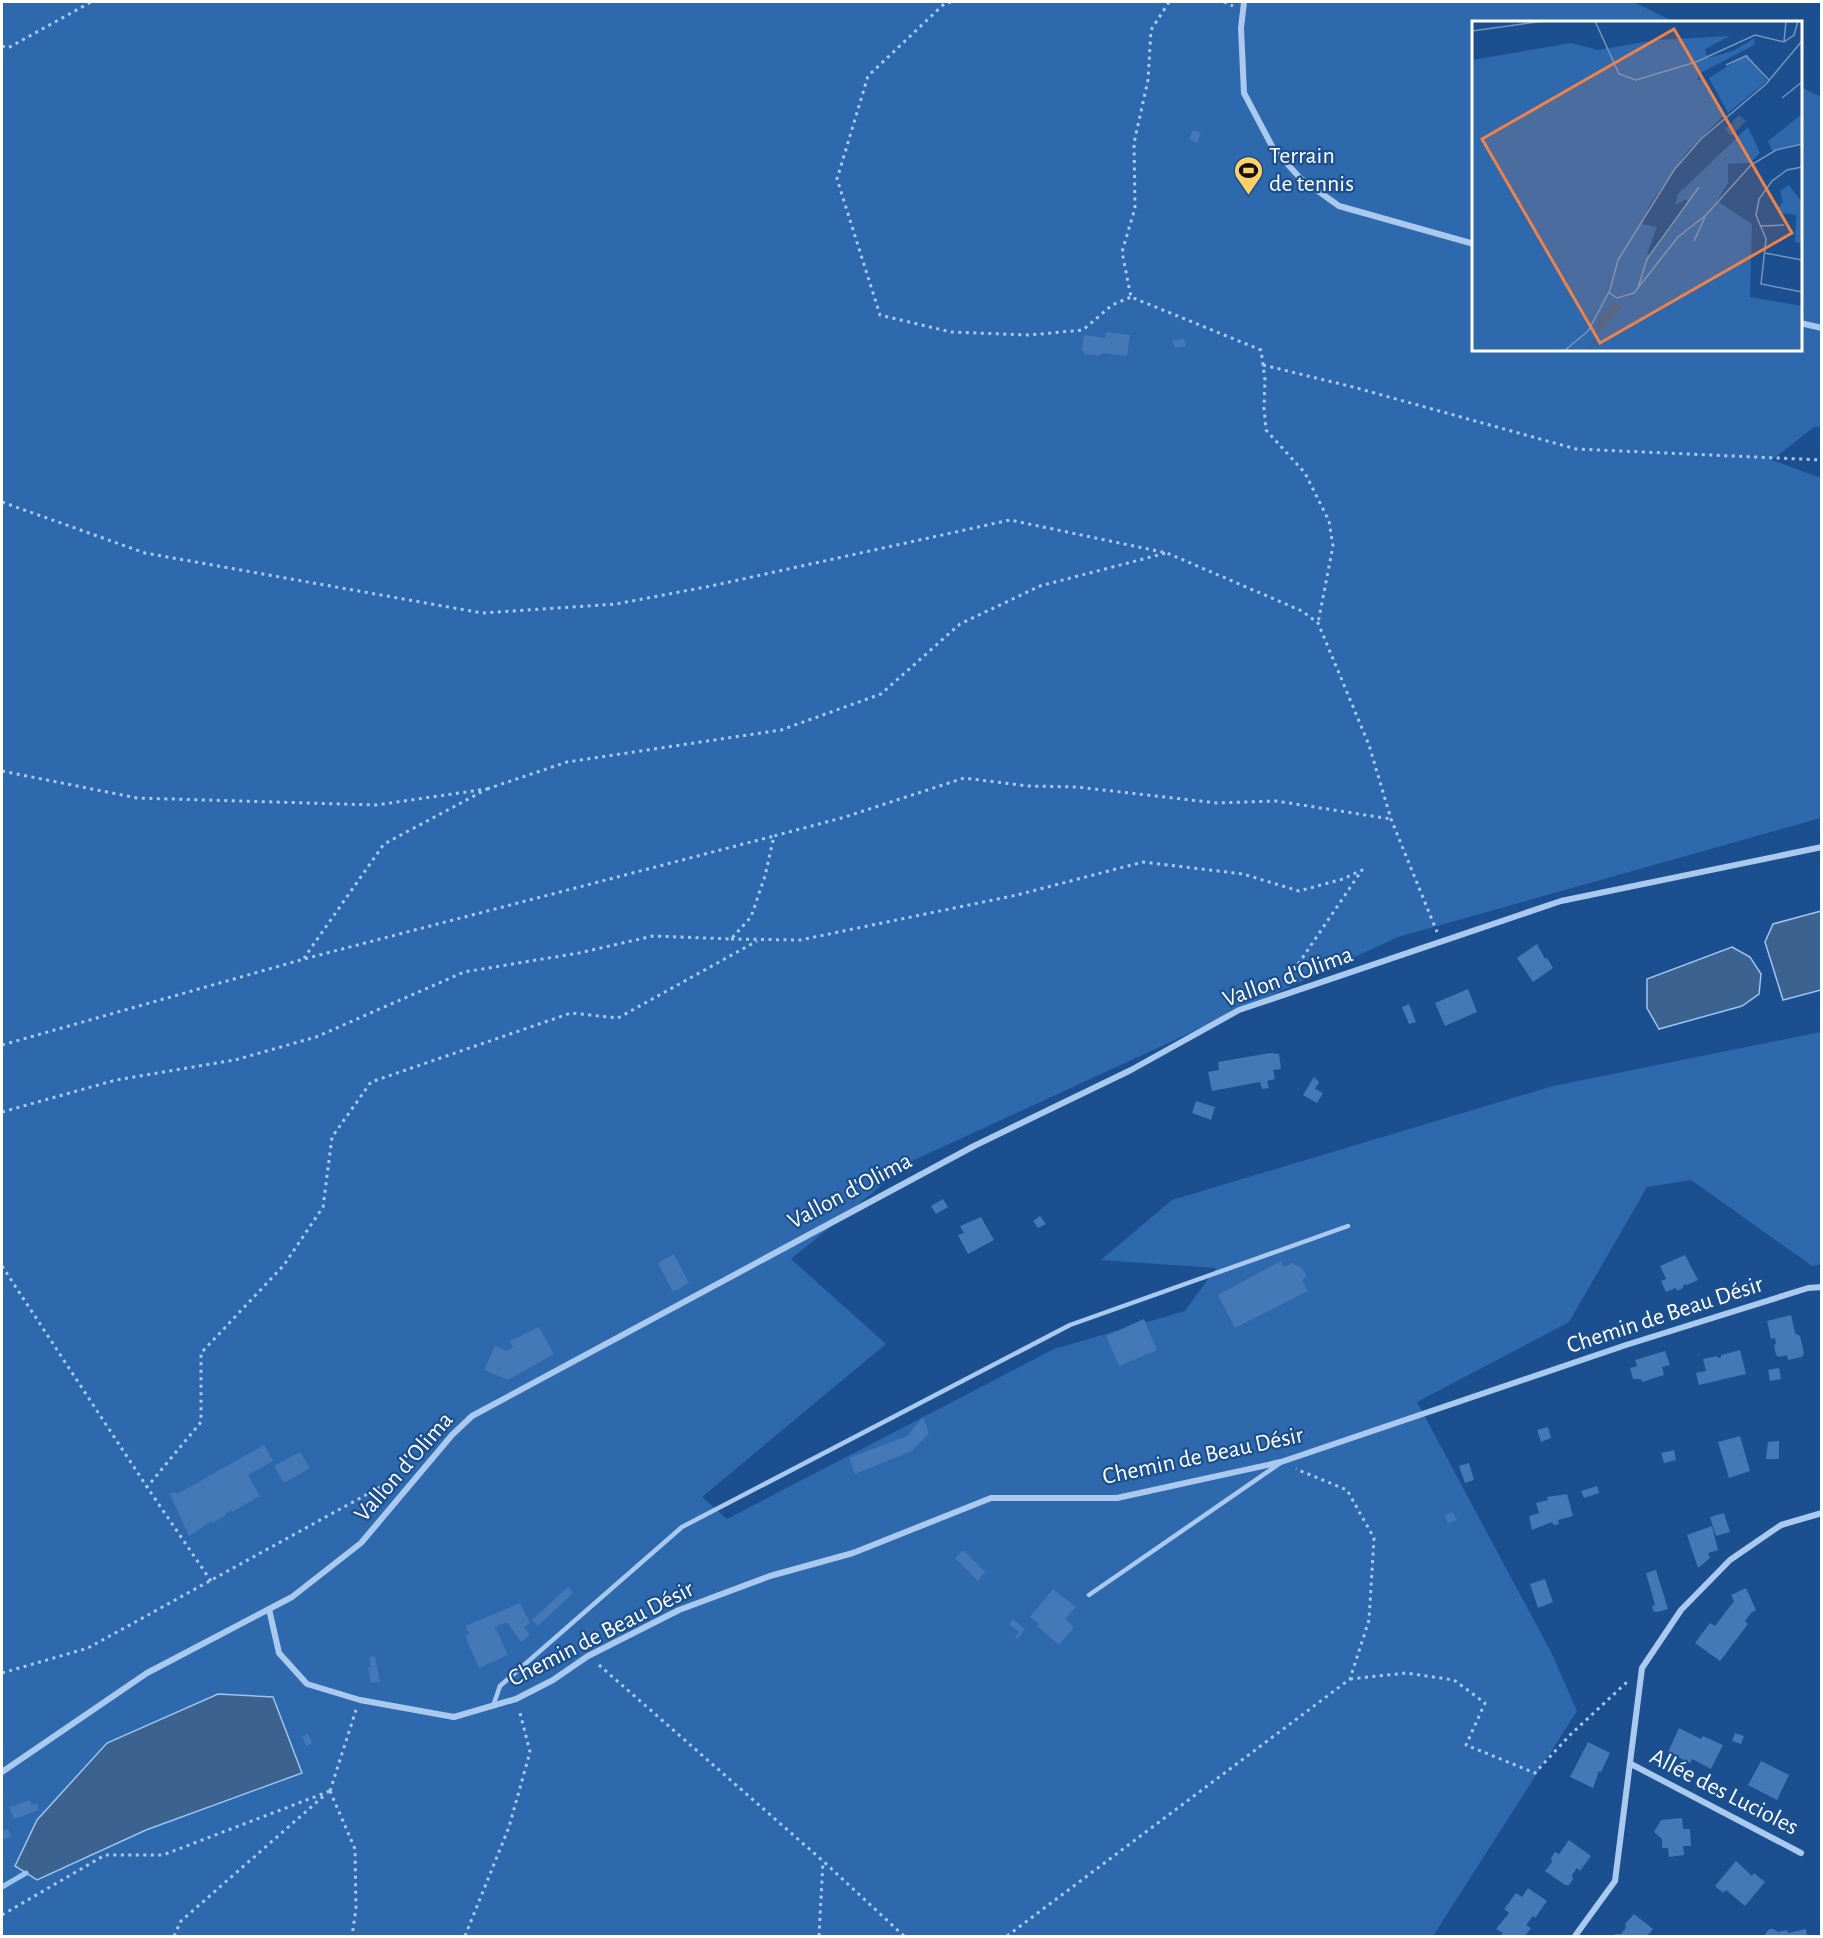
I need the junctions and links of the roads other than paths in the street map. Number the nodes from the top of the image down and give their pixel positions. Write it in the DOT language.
graph roads {
  1 [pos="1244,2"];
  2 [pos="1472,244"];
  3 [pos="1802,323"];
  4 [pos="1821,328"];
  5 [pos="1821,847"];
  6 [pos="1348,1226"];
  7 [pos="1821,1287"];
  8 [pos="1281,1462"];
  9 [pos="1821,1513"];
  10 [pos="1089,1595"];
  11 [pos="269,1609"];
  12 [pos="493,1706"];
  13 [pos="1631,1764"];
  14 [pos="2,1772"];
  15 [pos="1801,1852"];
  16 [pos="1575,1936"];
  1 -- 2 [label="street"];
  3 -- 4 [label="street"];
  5 -- 11 [label="street, Vallon d'Olima"];
  6 -- 12 [label="lane"];
  7 -- 8 [label="street, Chemin de Beau Désir"];
  8 -- 10 [label="lane"];
  8 -- 12 [label="street, Chemin de Beau Désir"];
  9 -- 13 [label="street"];
  11 -- 12 [label="street, Chemin de Beau Désir"];
  11 -- 14 [label="street, Vallon d'Olima"];
  13 -- 15 [label="street, Allée des Lucioles"];
  13 -- 16 [label="street"];
}
